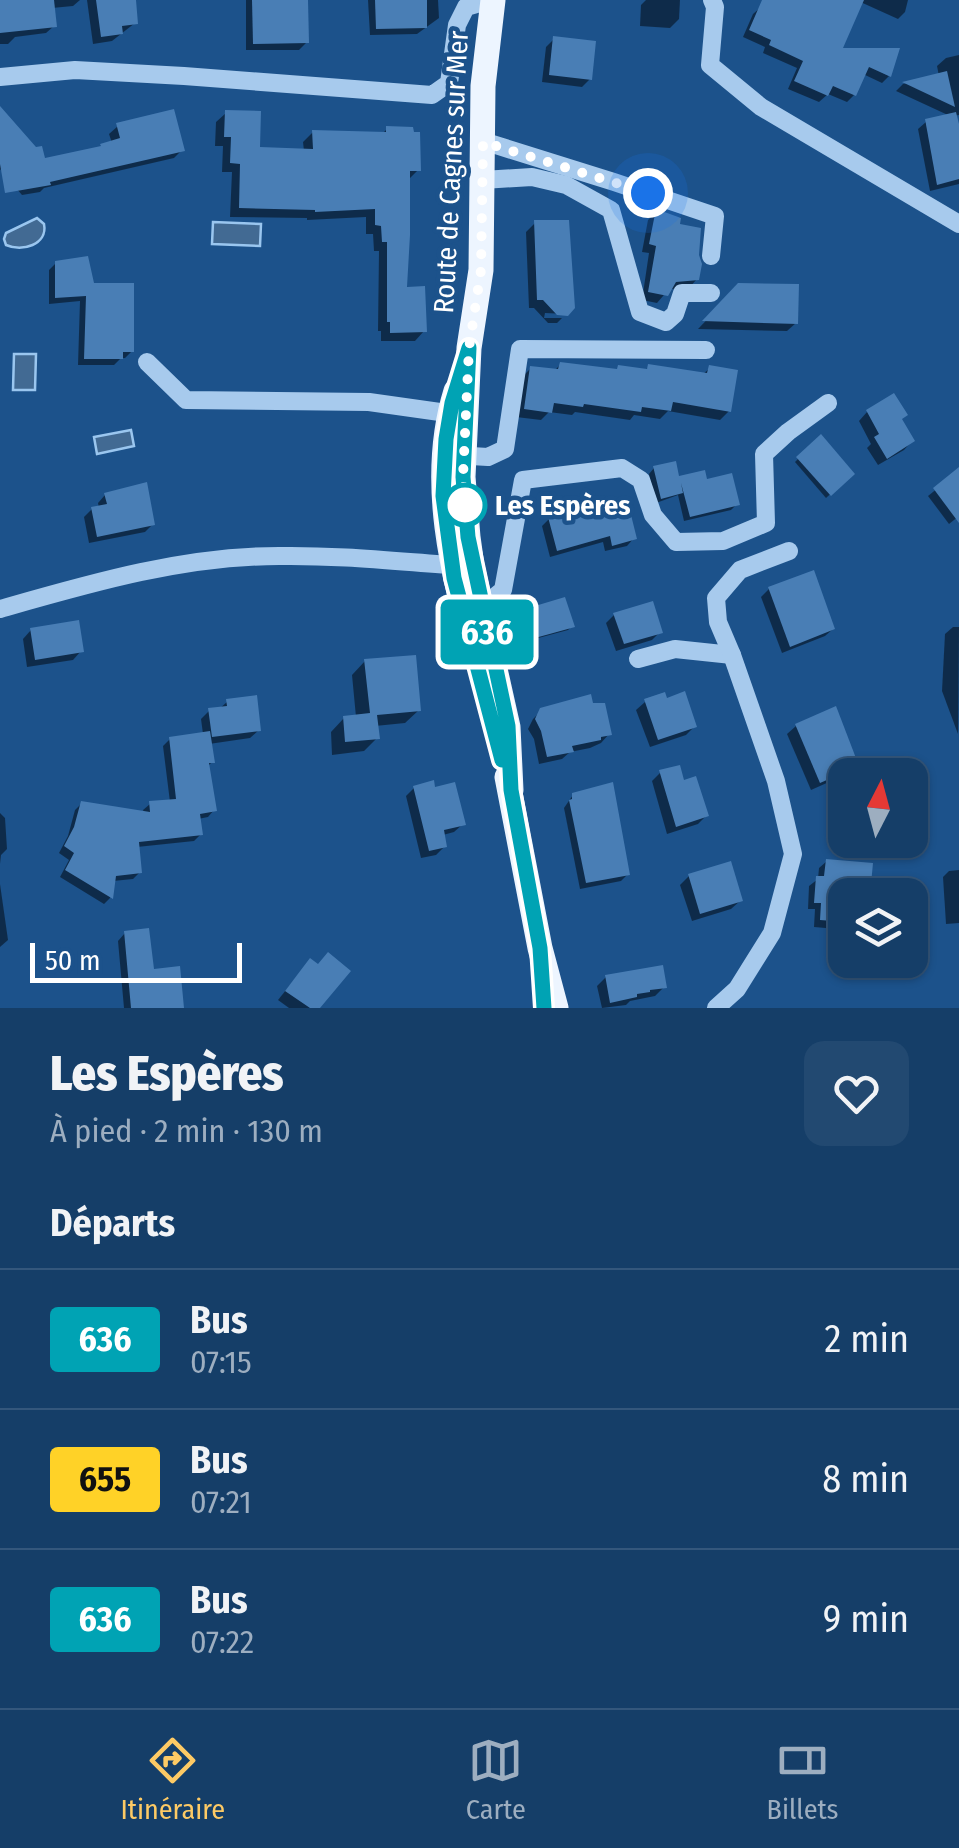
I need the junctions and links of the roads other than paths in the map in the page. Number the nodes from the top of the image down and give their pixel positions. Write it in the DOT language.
graph roads {
  1 [pos="491,0"];
  2 [pos="712,0"];
  3 [pos="0,77"];
  4 [pos="483,142"];
  5 [pos="483,180"];
  6 [pos="959,224"];
  7 [pos="710,256"];
  8 [pos="711,293"];
  9 [pos="706,350"];
  10 [pos="148,362"];
  11 [pos="828,403"];
  12 [pos="458,414"];
  13 [pos="455,455"];
  14 [pos="788,551"];
  15 [pos="462,566"];
  16 [pos="0,609"];
  17 [pos="472,609"];
  18 [pos="732,655"];
  19 [pos="638,659"];
  20 [pos="540,948"];
  21 [pos="544,1008"];
  22 [pos="556,1008"];
  23 [pos="716,1008"];
  1 -- 3 [label="street"];
  1 -- 4 [label="main road, Route de Cagnes sur Mer"];
  2 -- 6 [label="street"];
  4 -- 5 [label="main road, Route de Cagnes sur Mer"];
  4 -- 7 [label="street"];
  5 -- 8 [label="street"];
  5 -- 12 [label="main road, Route de Cagnes sur Mer"];
  9 -- 13 [label="street"];
  10 -- 12 [label="street"];
  11 -- 17 [label="street"];
  12 -- 13 [label="main road, Route de Cagnes sur Mer"];
  13 -- 15 [label="main road, Route de Cagnes sur Mer"];
  14 -- 18 [label="street"];
  15 -- 16 [label="street"];
  15 -- 17 [label="main road, Route de Cagnes sur Mer"];
  17 -- 20 [label="main road, Route de Cagnes sur Mer"];
  18 -- 19 [label="street"];
  18 -- 23 [label="street"];
  20 -- 21 [label="main road"];
  20 -- 22 [label="main road"];
}
